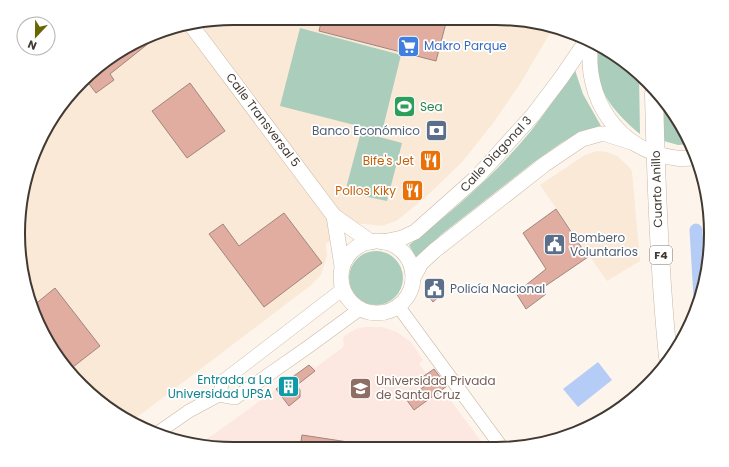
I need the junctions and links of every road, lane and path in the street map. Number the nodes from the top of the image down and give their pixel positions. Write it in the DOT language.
graph roads {
  1 [pos="194,29"];
  2 [pos="584,45"];
  3 [pos="590,48"];
  4 [pos="654,99"];
  5 [pos="634,143"];
  6 [pos="656,153"];
  7 [pos="690,158"];
  8 [pos="334,216"];
  9 [pos="377,242"];
  10 [pos="342,266"];
  11 [pos="413,278"];
  12 [pos="342,289"];
  13 [pos="398,306"];
  14 [pos="360,309"];
  15 [pos="667,351"];
  16 [pos="260,353"];
  17 [pos="273,370"];
  18 [pos="219,395"];
  19 [pos="162,430"];
  20 [pos="498,442"];
  1 -- 8 [label="main road, Calle Transversal 5"];
  2 -- 9 [label="main road, Calle Diagonal 3"];
  3 -- 5 [label="main road"];
  4 -- 6 [label="highway, Cuarto Anillo / F4"];
  5 -- 6 [label="main road"];
  5 -- 11 [label="main road"];
  6 -- 7 [label="main road"];
  6 -- 15 [label="highway, Cuarto Anillo / F4"];
  8 -- 9 [label="main road, Calle Transversal 5"];
  8 -- 10 [label="main road, Calle Transversal 5"];
  9 -- 10 [label="main road"];
  9 -- 11 [label="main road"];
  10 -- 12 [label="main road"];
  11 -- 13 [label="main road"];
  12 -- 14 [label="main road"];
  12 -- 16 [label="street"];
  13 -- 14 [label="main road"];
  13 -- 20 [label="street"];
  14 -- 17 [label="street"];
  16 -- 17 [label="street"];
  16 -- 18 [label="street"];
  17 -- 18 [label="street"];
  18 -- 19 [label="street"];
}
